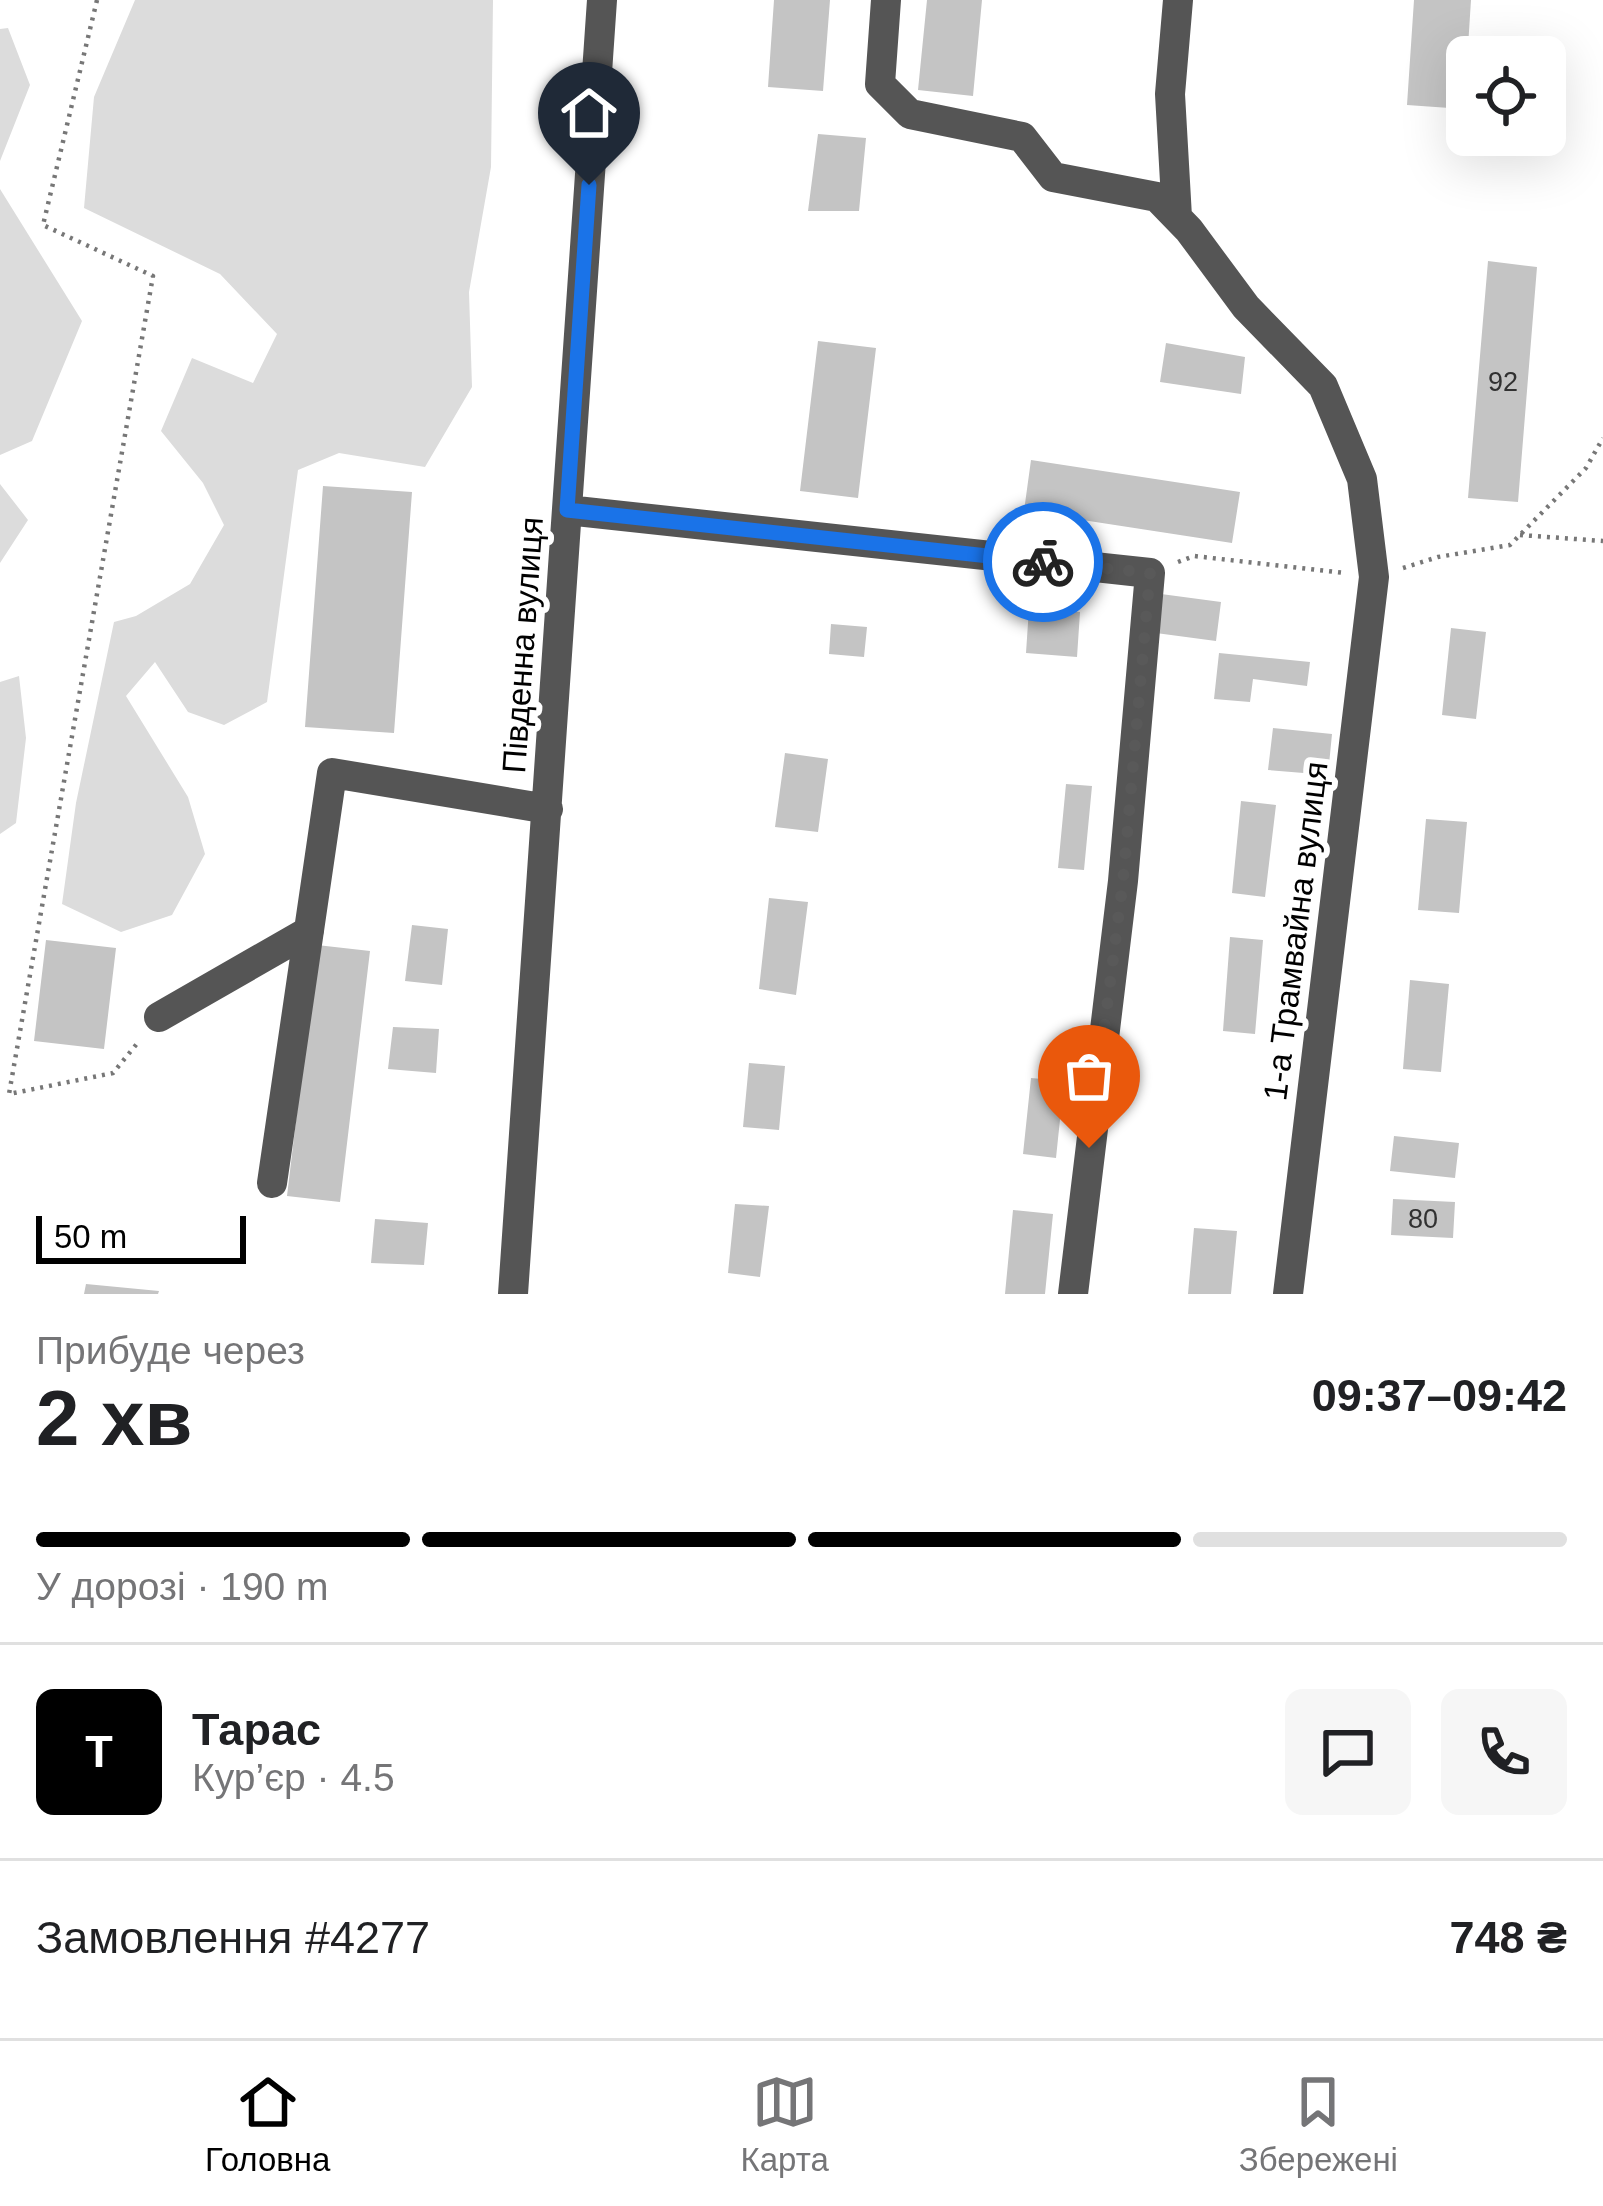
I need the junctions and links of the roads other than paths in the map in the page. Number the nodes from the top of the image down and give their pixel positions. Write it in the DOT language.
graph roads {
  1 [pos="602,0"];
  2 [pos="886,0"];
  3 [pos="1178,0"];
  4 [pos="1177,218"];
  5 [pos="567,510"];
  6 [pos="548,809"];
  7 [pos="309,931"];
  8 [pos="159,1017"];
  9 [pos="272,1183"];
  10 [pos="513,1294"];
  11 [pos="1073,1294"];
  12 [pos="1288,1294"];
  1 -- 5 [label="street, Південна вулиця"];
  2 -- 4 [label="street"];
  3 -- 4 [label="street"];
  4 -- 12 [label="street, 1-а Трамвайна вулиця"];
  5 -- 6 [label="street, Південна вулиця"];
  5 -- 11 [label="street"];
  6 -- 7 [label="street"];
  6 -- 10 [label="street, Південна вулиця"];
  7 -- 8 [label="street"];
  7 -- 9 [label="street"];
}
